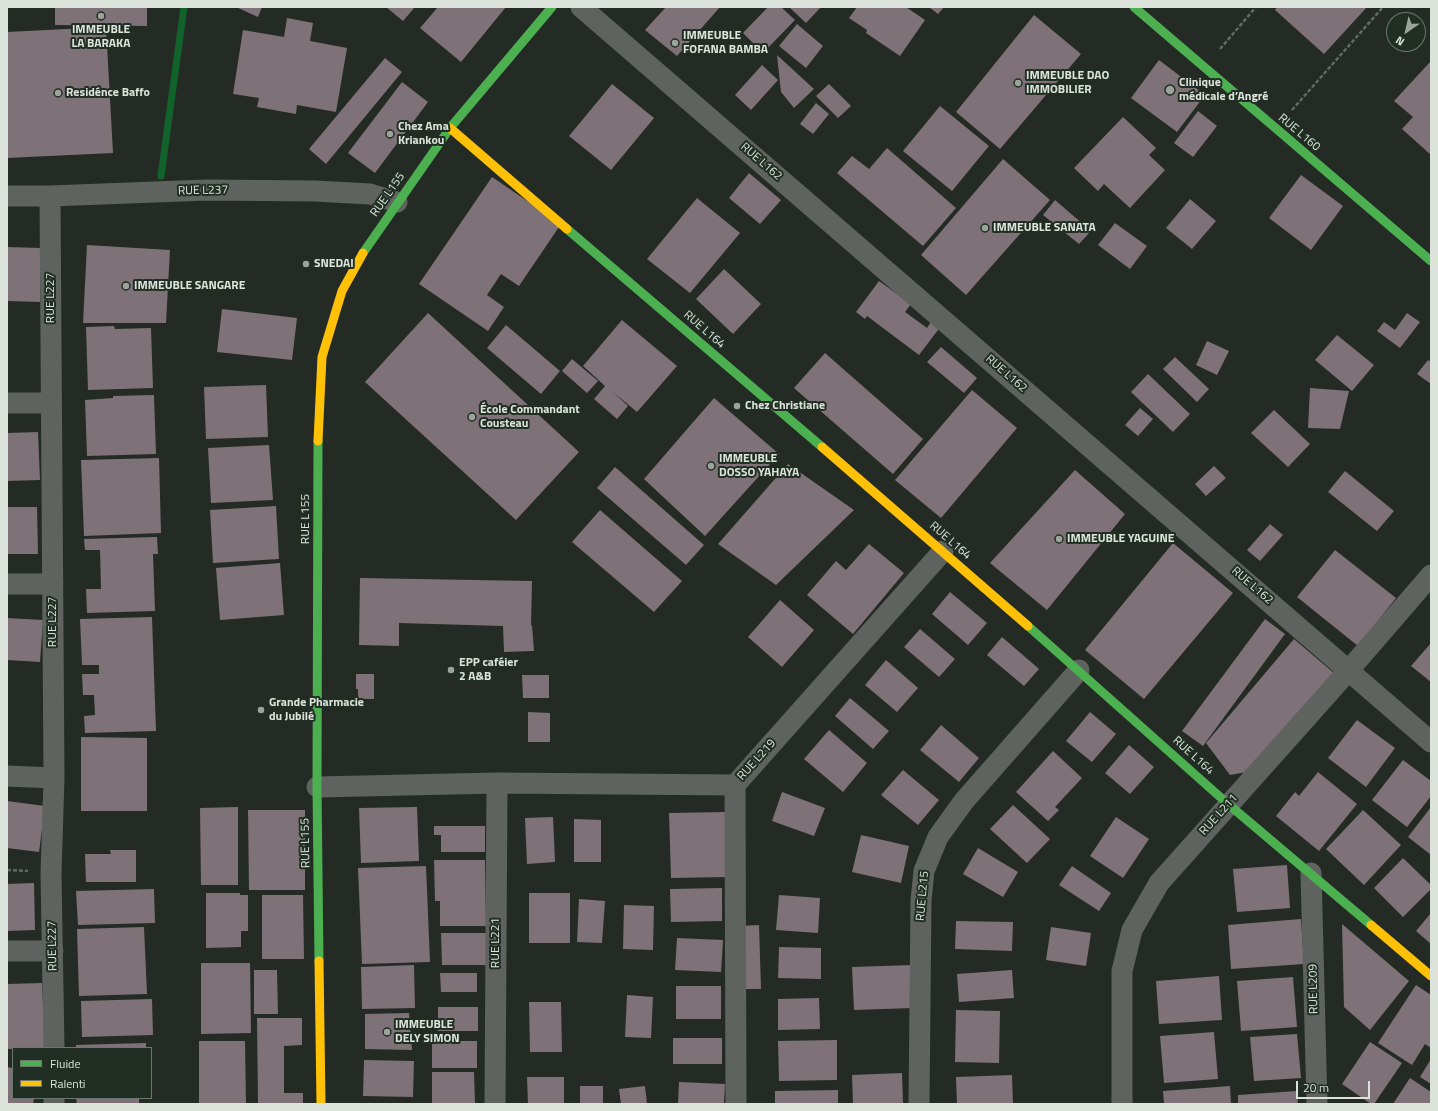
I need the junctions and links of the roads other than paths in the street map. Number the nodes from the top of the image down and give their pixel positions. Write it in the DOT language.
graph roads {
  1 [pos="552,7"];
  2 [pos="581,7"];
  3 [pos="1134,7"];
  4 [pos="450,128"];
  5 [pos="7,196"];
  6 [pos="50,196"];
  7 [pos="397,202"];
  8 [pos="1431,260"];
  9 [pos="7,403"];
  10 [pos="51,403"];
  11 [pos="943,551"];
  12 [pos="1431,575"];
  13 [pos="7,584"];
  14 [pos="53,584"];
  15 [pos="1079,670"];
  16 [pos="1349,670"];
  17 [pos="1431,742"];
  18 [pos="7,776"];
  19 [pos="54,778"];
  20 [pos="497,782"];
  21 [pos="735,785"];
  22 [pos="317,787"];
  23 [pos="1228,804"];
  24 [pos="1311,873"];
  25 [pos="53,950"];
  26 [pos="7,951"];
  27 [pos="1431,976"];
  28 [pos="54,1047"];
  29 [pos="1321,1100"];
  30 [pos="321,1104"];
  31 [pos="495,1104"];
  32 [pos="736,1104"];
  33 [pos="919,1104"];
  34 [pos="1122,1104"];
  1 -- 4 [label="street, RUE L155"];
  2 -- 16 [label="street, RUE L162"];
  3 -- 8 [label="street, RUE L160"];
  4 -- 7 [label="street, RUE L155"];
  4 -- 11 [label="street, RUE L164"];
  5 -- 6 [label="street, RUE L237"];
  6 -- 7 [label="street, RUE L237"];
  6 -- 10 [label="street, RUE L227"];
  7 -- 22 [label="street, RUE L155"];
  9 -- 10 [label="street"];
  10 -- 14 [label="street, RUE L227"];
  11 -- 15 [label="street, RUE L164"];
  11 -- 21 [label="street, RUE L219"];
  12 -- 16 [label="street, RUE L211"];
  13 -- 14 [label="street"];
  14 -- 19 [label="street, RUE L227"];
  15 -- 23 [label="street, RUE L164"];
  15 -- 33 [label="street, RUE L215"];
  16 -- 17 [label="street, RUE L162"];
  16 -- 23 [label="street, RUE L211"];
  18 -- 19 [label="street"];
  19 -- 25 [label="street, RUE L227"];
  20 -- 21 [label="street"];
  20 -- 22 [label="street"];
  20 -- 31 [label="street, RUE L221"];
  21 -- 32 [label="street, RUE L219"];
  22 -- 30 [label="street, RUE L155"];
  23 -- 24 [label="street, RUE L164"];
  23 -- 34 [label="street, RUE L211"];
  24 -- 27 [label="street, RUE L164"];
  24 -- 29 [label="street, RUE L209"];
  25 -- 26 [label="street"];
  25 -- 28 [label="street, RUE L227"];
}
